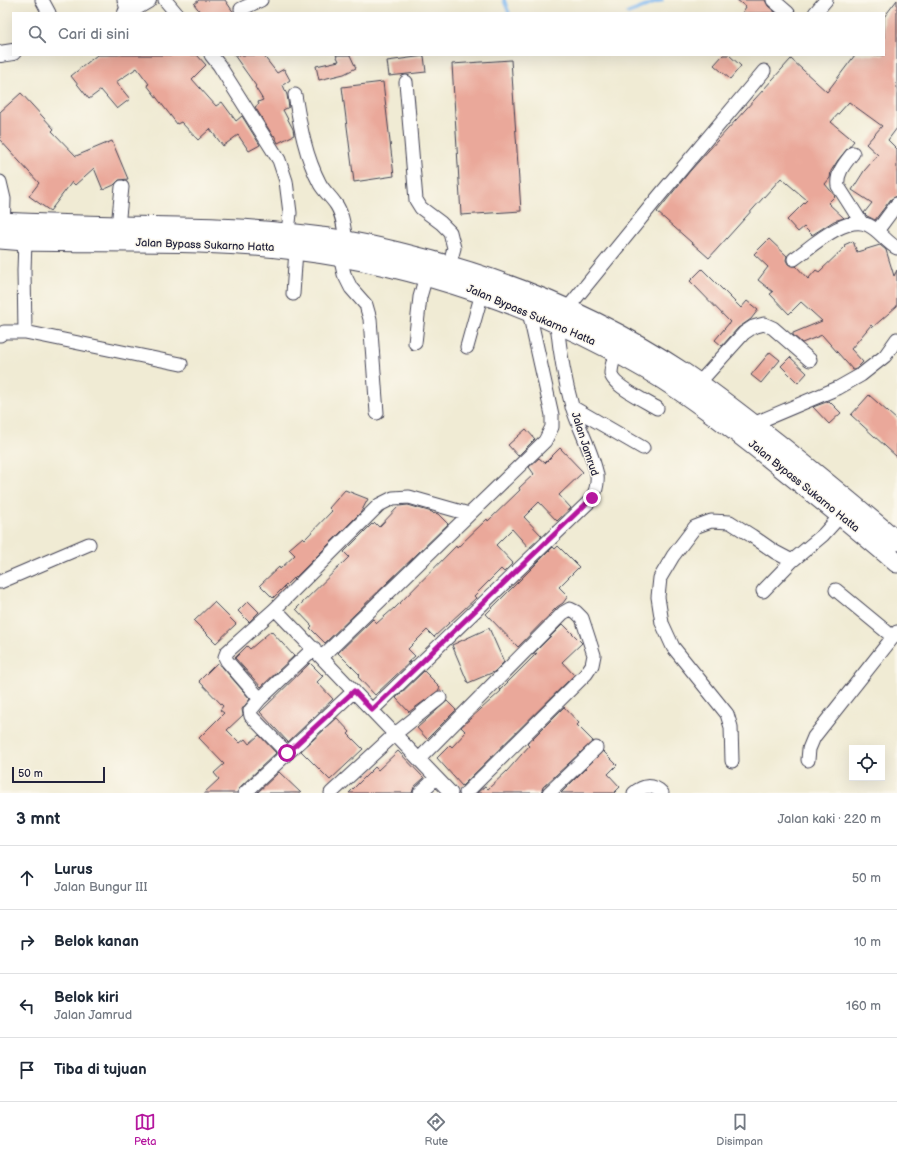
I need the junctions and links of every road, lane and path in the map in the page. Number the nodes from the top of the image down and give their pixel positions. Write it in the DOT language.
graph roads {
  1 [pos="42,0"];
  2 [pos="148,0"];
  3 [pos="165,0"];
  4 [pos="261,0"];
  5 [pos="773,0"];
  6 [pos="826,0"];
  7 [pos="126,8"];
  8 [pos="241,9"];
  9 [pos="48,12"];
  10 [pos="175,12"];
  11 [pos="787,12"];
  12 [pos="816,12"];
  13 [pos="12,52"];
  14 [pos="0,54"];
  15 [pos="212,56"];
  16 [pos="764,71"];
  17 [pos="406,82"];
  18 [pos="294,95"];
  19 [pos="853,153"];
  20 [pos="0,182"];
  21 [pos="122,187"];
  22 [pos="897,204"];
  23 [pos="861,222"];
  24 [pos="118,226"];
  25 [pos="1,231"];
  26 [pos="877,231"];
  27 [pos="55,233"];
  28 [pos="288,233"];
  29 [pos="25,241"];
  30 [pos="897,248"];
  31 [pos="343,249"];
  32 [pos="296,250"];
  33 [pos="794,260"];
  34 [pos="449,266"];
  35 [pos="426,276"];
  36 [pos="482,293"];
  37 [pos="293,294"];
  38 [pos="529,312"];
  39 [pos="562,317"];
  40 [pos="25,332"];
  41 [pos="0,335"];
  42 [pos="897,339"];
  43 [pos="415,343"];
  44 [pos="466,347"];
  45 [pos="616,352"];
  46 [pos="810,360"];
  47 [pos="181,364"];
  48 [pos="699,383"];
  49 [pos="572,406"];
  50 [pos="657,408"];
  51 [pos="377,413"];
  52 [pos="752,424"];
  53 [pos="643,448"];
  54 [pos="469,514"];
  55 [pos="841,515"];
  56 [pos="897,541"];
  57 [pos="89,544"];
  58 [pos="792,561"];
  59 [pos="897,563"];
  60 [pos="0,582"];
  61 [pos="836,590"];
  62 [pos="763,591"];
  63 [pos="276,609"];
  64 [pos="895,634"];
  65 [pos="318,653"];
  66 [pos="354,691"];
  67 [pos="440,698"];
  68 [pos="260,699"];
  69 [pos="372,710"];
  70 [pos="395,734"];
  71 [pos="596,748"];
  72 [pos="287,753"];
  73 [pos="419,759"];
  74 [pos="808,760"];
  75 [pos="732,761"];
  76 [pos="436,778"];
  77 [pos="245,793"];
  78 [pos="331,793"];
  79 [pos="420,793"];
  80 [pos="451,793"];
  81 [pos="466,793"];
  82 [pos="549,793"];
  83 [pos="634,793"];
  84 [pos="662,793"];
  1 -- 9 [label="street"];
  2 -- 7 [label="main road"];
  3 -- 10 [label="street"];
  4 -- 8 [label="street"];
  5 -- 11 [label="street"];
  6 -- 12 [label="street"];
  13 -- 14 [label="main road"];
  15 -- 28 [label="street"];
  16 -- 39 [label="street"];
  17 -- 34 [label="street"];
  18 -- 31 [label="street"];
  19 -- 23 [label="street"];
  20 -- 25 [label="street"];
  21 -- 24 [label="street"];
  22 -- 26 [label="street"];
  23 -- 26 [label="street"];
  23 -- 33 [label="street"];
  24 -- 27 [label="highway, Jalan Bypass Sukarno Hatta"];
  24 -- 28 [label="highway, Jalan Bypass Sukarno Hatta"];
  25 -- 27 [label="highway, Jalan Bypass Sukarno Hatta"];
  25 -- 29 [label="highway, Jalan Bypass Sukarno Hatta"];
  26 -- 30 [label="street"];
  27 -- 29 [label="highway, Jalan Bypass Sukarno Hatta"];
  27 -- 32 [label="highway, Jalan Bypass Sukarno Hatta"];
  28 -- 31 [label="highway, Jalan Bypass Sukarno Hatta"];
  29 -- 40 [label="street"];
  31 -- 32 [label="highway, Jalan Bypass Sukarno Hatta"];
  31 -- 34 [label="highway, Jalan Bypass Sukarno Hatta"];
  31 -- 35 [label="highway, Jalan Bypass Sukarno Hatta"];
  31 -- 51 [label="street"];
  32 -- 37 [label="street"];
  34 -- 39 [label="highway, Jalan Bypass Sukarno Hatta"];
  35 -- 36 [label="highway, Jalan Bypass Sukarno Hatta"];
  35 -- 43 [label="street"];
  36 -- 38 [label="highway, Jalan Bypass Sukarno Hatta"];
  36 -- 44 [label="street"];
  38 -- 39 [label="highway, Jalan Bypass Sukarno Hatta"];
  38 -- 54 [label="street"];
  39 -- 45 [label="highway, Jalan Bypass Sukarno Hatta"];
  39 -- 48 [label="highway, Jalan Bypass Sukarno Hatta"];
  39 -- 49 [label="street, Jalan Jamrud"];
  40 -- 41 [label="street"];
  40 -- 47 [label="street"];
  42 -- 52 [label="street"];
  45 -- 50 [label="street"];
  45 -- 55 [label="highway, Jalan Bypass Sukarno Hatta"];
  46 -- 48 [label="street"];
  48 -- 52 [label="highway, Jalan Bypass Sukarno Hatta"];
  49 -- 53 [label="street"];
  49 -- 69 [label="street, Jalan Jamrud"];
  52 -- 56 [label="highway, Jalan Bypass Sukarno Hatta"];
  54 -- 63 [label="street"];
  54 -- 65 [label="street"];
  55 -- 58 [label="street"];
  55 -- 59 [label="highway, Jalan Bypass Sukarno Hatta"];
  57 -- 60 [label="street"];
  58 -- 62 [label="street"];
  58 -- 75 [label="street"];
  61 -- 64 [label="street"];
  63 -- 65 [label="street"];
  63 -- 68 [label="street"];
  64 -- 74 [label="street"];
  65 -- 66 [label="street"];
  65 -- 68 [label="street"];
  66 -- 69 [label="street"];
  66 -- 72 [label="street"];
  67 -- 70 [label="street"];
  68 -- 72 [label="street"];
  69 -- 70 [label="street"];
  70 -- 73 [label="street"];
  70 -- 78 [label="street"];
  71 -- 82 [label="street"];
  72 -- 77 [label="street"];
  73 -- 76 [label="street"];
  73 -- 81 [label="street"];
  76 -- 79 [label="street"];
  76 -- 80 [label="street"];
  83 -- 84 [label="street"];
}
